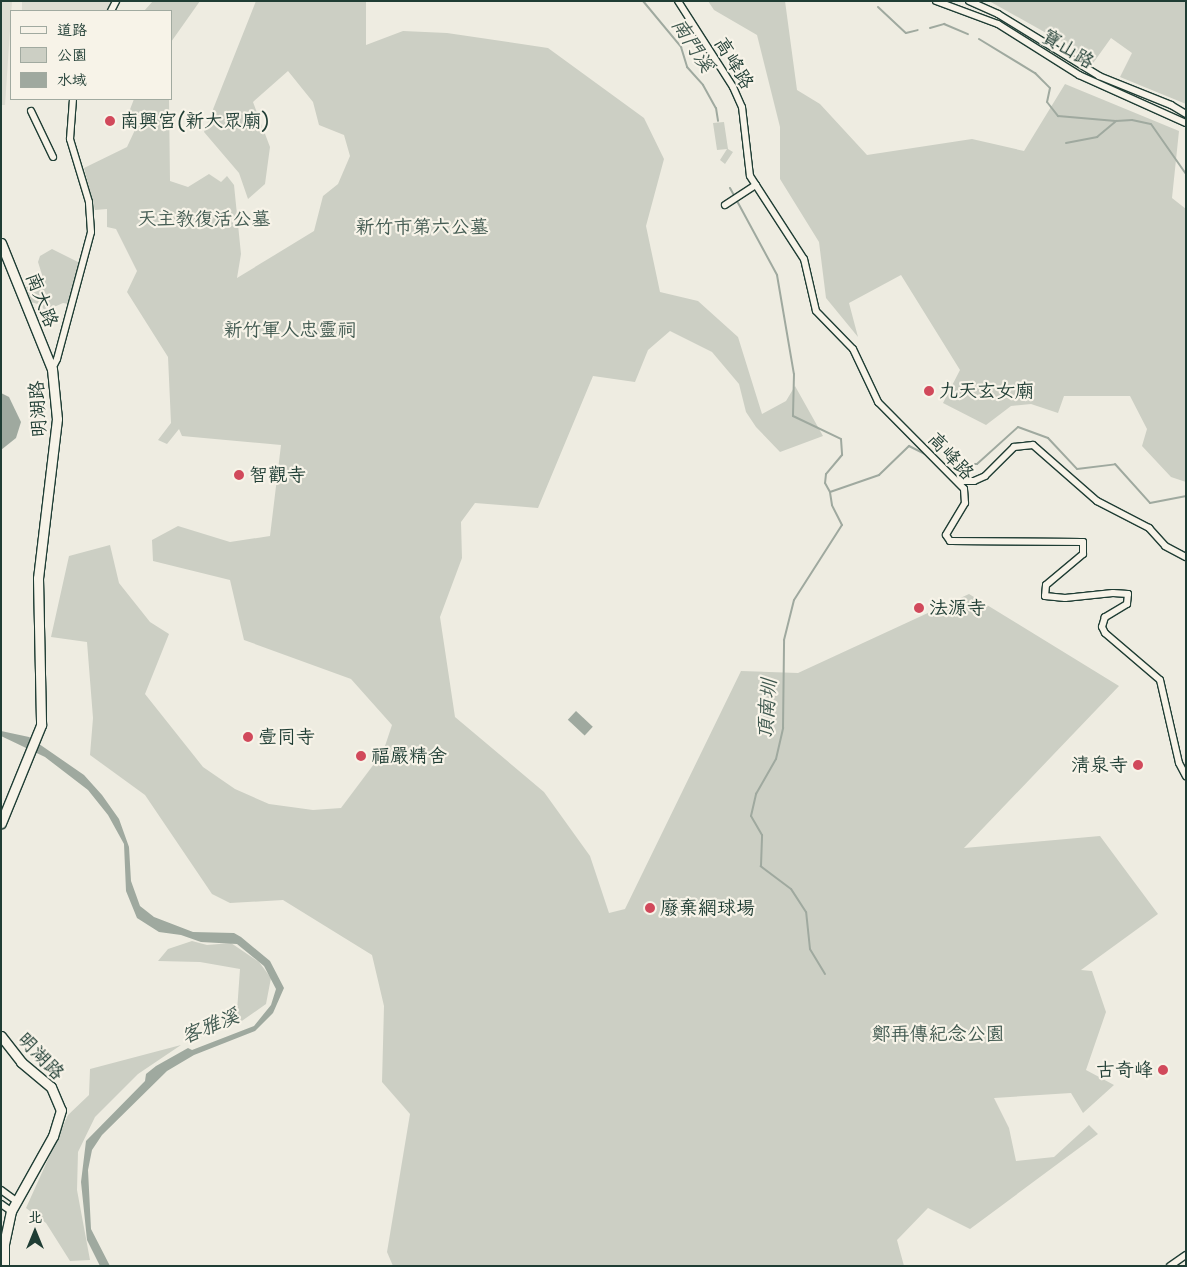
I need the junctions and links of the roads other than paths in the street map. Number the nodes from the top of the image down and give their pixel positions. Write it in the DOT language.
graph roads {
  1 [pos="678,1"];
  2 [pos="936,1"];
  3 [pos="969,1"];
  4 [pos="74,100"];
  5 [pos="31,111"];
  6 [pos="1186,114"];
  7 [pos="1186,123"];
  8 [pos="53,157"];
  9 [pos="756,185"];
  10 [pos="725,205"];
  11 [pos="1,243"];
  12 [pos="52,369"];
  13 [pos="959,481"];
  14 [pos="1186,557"];
  15 [pos="1186,776"];
  16 [pos="1,823"];
  17 [pos="1,1036"];
  18 [pos="1,1190"];
  19 [pos="16,1201"];
  20 [pos="1,1204"];
  21 [pos="11,1211"];
  22 [pos="1186,1256"];
  23 [pos="4,1266"];
  24 [pos="1170,1266"];
  1 -- 9 [label="street, 高峰路"];
  2 -- 7 [label="street, 寶山路"];
  3 -- 6 [label="street, 寶山路"];
  4 -- 12 [label="street, 明湖路"];
  5 -- 8 [label="street"];
  9 -- 10 [label="street"];
  9 -- 13 [label="street, 高峰路"];
  11 -- 12 [label="main road, 南大路"];
  12 -- 16 [label="main road, 明湖路"];
  13 -- 14 [label="street"];
  13 -- 15 [label="street, 高峰路"];
  17 -- 19 [label="main road, 明湖路"];
  18 -- 19 [label="street"];
  19 -- 21 [label="main road, 明湖路"];
  20 -- 21 [label="street"];
  21 -- 23 [label="main road, 明湖路"];
  22 -- 24 [label="street"];
}
